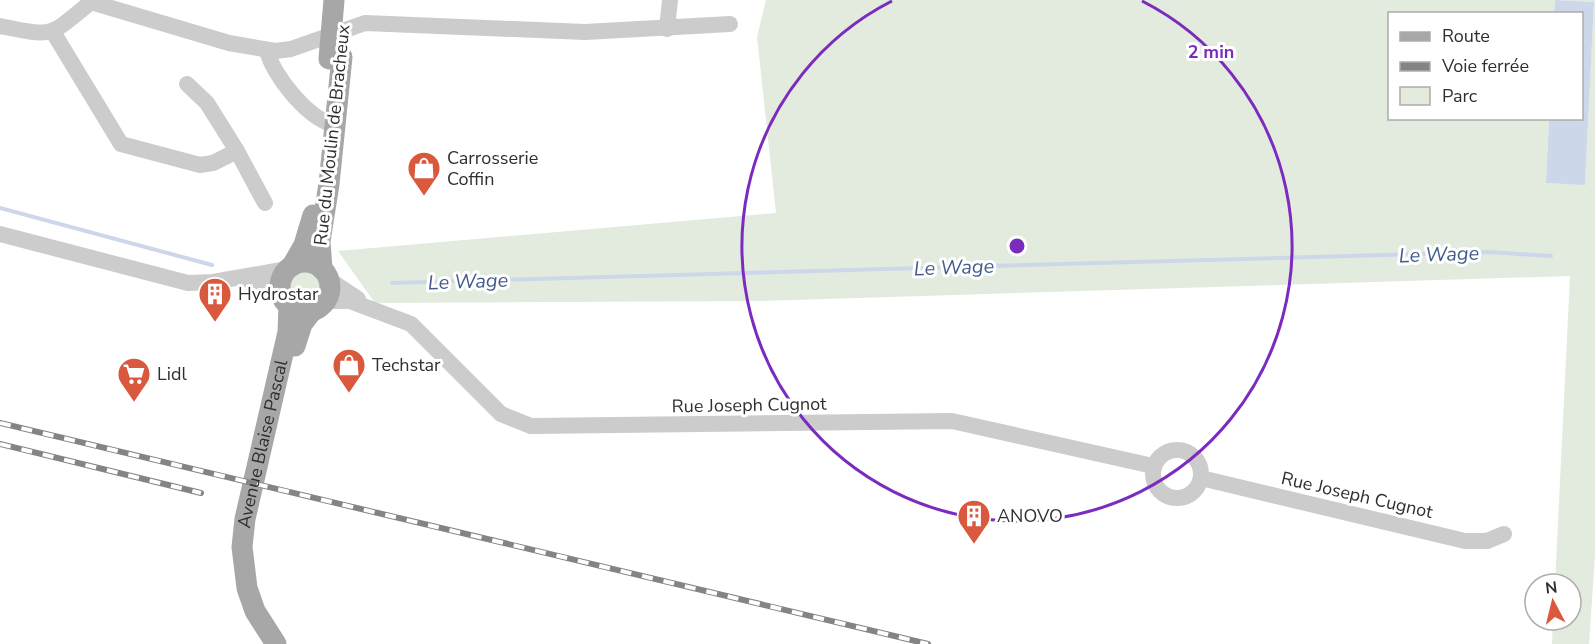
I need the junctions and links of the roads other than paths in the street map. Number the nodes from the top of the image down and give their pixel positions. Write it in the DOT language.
graph roads {
  1 [pos="334,0"];
  2 [pos="346,0"];
  3 [pos="670,0"];
  4 [pos="92,1"];
  5 [pos="730,24"];
  6 [pos="0,26"];
  7 [pos="667,28"];
  8 [pos="53,32"];
  9 [pos="267,50"];
  10 [pos="335,58"];
  11 [pos="187,84"];
  12 [pos="329,123"];
  13 [pos="237,151"];
  14 [pos="265,203"];
  15 [pos="0,234"];
  16 [pos="290,268"];
  17 [pos="325,274"];
  18 [pos="223,281"];
  19 [pos="285,300"];
  20 [pos="318,306"];
  21 [pos="383,311"];
  22 [pos="1154,466"];
  23 [pos="1201,478"];
  24 [pos="1504,534"];
  25 [pos="246,582"];
  26 [pos="276,644"];
  1 -- 10 [label="main road, Rue du Moulin de Bracheux, bridge"];
  2 -- 10 [label="main road, Rue du Moulin de Bracheux"];
  3 -- 7 [label="street"];
  4 -- 8 [label="street"];
  4 -- 9 [label="street"];
  5 -- 7 [label="street"];
  6 -- 8 [label="street"];
  7 -- 9 [label="street"];
  8 -- 13 [label="street"];
  9 -- 12 [label="street"];
  10 -- 12 [label="main road, Rue du Moulin de Bracheux"];
  11 -- 13 [label="street"];
  12 -- 16 [label="main road, Rue du Moulin de Bracheux"];
  12 -- 17 [label="main road, Rue du Moulin de Bracheux"];
  13 -- 14 [label="street"];
  15 -- 18 [label="street"];
  16 -- 17 [label="main road"];
  16 -- 18 [label="street"];
  16 -- 19 [label="main road"];
  17 -- 20 [label="main road"];
  17 -- 21 [label="street, Rue Joseph Cugnot"];
  18 -- 19 [label="street"];
  19 -- 20 [label="main road"];
  19 -- 25 [label="main road, Avenue Blaise Pascal"];
  20 -- 21 [label="street, Rue Joseph Cugnot"];
  20 -- 25 [label="main road, Avenue Blaise Pascal"];
  21 -- 22 [label="street, Rue Joseph Cugnot"];
  22 -- 23 [label="street"];
  22 -- 23 [label="street"];
  23 -- 24 [label="street, Rue Joseph Cugnot"];
  25 -- 26 [label="main road, Avenue Blaise Pascal"];
}
